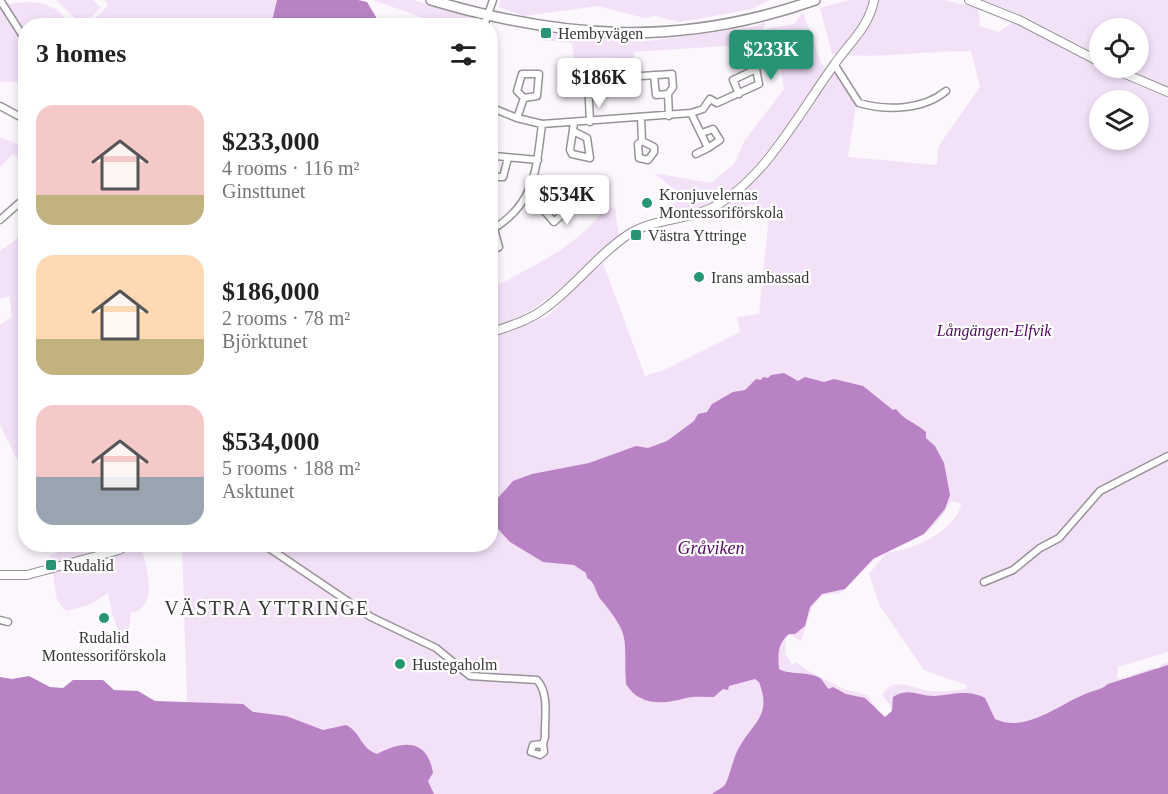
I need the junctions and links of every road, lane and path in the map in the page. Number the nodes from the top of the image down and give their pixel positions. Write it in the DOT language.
graph roads {
  1 [pos="0,0"];
  2 [pos="431,0"];
  3 [pos="493,0"];
  4 [pos="815,0"];
  5 [pos="874,0"];
  6 [pos="969,0"];
  7 [pos="488,15"];
  8 [pos="487,18"];
  9 [pos="18,28"];
  10 [pos="1089,56"];
  11 [pos="834,64"];
  12 [pos="654,75"];
  13 [pos="641,76"];
  14 [pos="1135,78"];
  15 [pos="946,92"];
  16 [pos="1168,92"];
  17 [pos="587,94"];
  18 [pos="668,94"];
  19 [pos="738,94"];
  20 [pos="524,98"];
  21 [pos="0,106"];
  22 [pos="498,110"];
  23 [pos="691,113"];
  24 [pos="18,116"];
  25 [pos="669,116"];
  26 [pos="518,118"];
  27 [pos="641,118"];
  28 [pos="590,122"];
  29 [pos="574,123"];
  30 [pos="542,124"];
  31 [pos="573,131"];
  32 [pos="702,133"];
  33 [pos="642,141"];
  34 [pos="708,148"];
  35 [pos="696,154"];
  36 [pos="498,156"];
  37 [pos="508,158"];
  38 [pos="538,160"];
  39 [pos="498,177"];
  40 [pos="529,194"];
  41 [pos="18,203"];
  42 [pos="542,209"];
  43 [pos="0,220"];
  44 [pos="498,226"];
  45 [pos="498,330"];
  46 [pos="1168,456"];
  47 [pos="103,552"];
  48 [pos="275,552"];
  49 [pos="0,575"];
  50 [pos="984,582"];
  51 [pos="0,620"];
  52 [pos="8,622"];
  53 [pos="543,744"];
  1 -- 9 [label="street"];
  2 -- 7 [label="main road"];
  3 -- 7 [label="street"];
  4 -- 7 [label="main road"];
  5 -- 11 [label="street"];
  6 -- 10 [label="street"];
  7 -- 8 [label="street"];
  11 -- 15 [label="street"];
  11 -- 45 [label="street"];
  12 -- 13 [label="street"];
  12 -- 18 [label="street"];
  12 -- 18 [label="street"];
  14 -- 16 [label="street"];
  17 -- 28 [label="street"];
  18 -- 25 [label="street"];
  19 -- 19 [label="street"];
  19 -- 23 [label="street"];
  20 -- 20 [label="street"];
  20 -- 26 [label="street"];
  21 -- 24 [label="street"];
  22 -- 26 [label="street"];
  23 -- 25 [label="street"];
  23 -- 32 [label="street"];
  25 -- 27 [label="street"];
  26 -- 30 [label="street"];
  27 -- 28 [label="street"];
  27 -- 33 [label="street"];
  28 -- 29 [label="street"];
  29 -- 30 [label="street"];
  29 -- 31 [label="street"];
  30 -- 38 [label="street"];
  31 -- 31 [label="street"];
  32 -- 34 [label="street"];
  32 -- 34 [label="street"];
  34 -- 35 [label="street"];
  36 -- 37 [label="street"];
  37 -- 38 [label="street"];
  37 -- 39 [label="street"];
  38 -- 40 [label="street"];
  40 -- 42 [label="street"];
  40 -- 44 [label="street"];
  41 -- 43 [label="street"];
  46 -- 50 [label="street"];
  47 -- 49 [label="street"];
  48 -- 53 [label="street"];
  51 -- 52 [label="street"];
}
